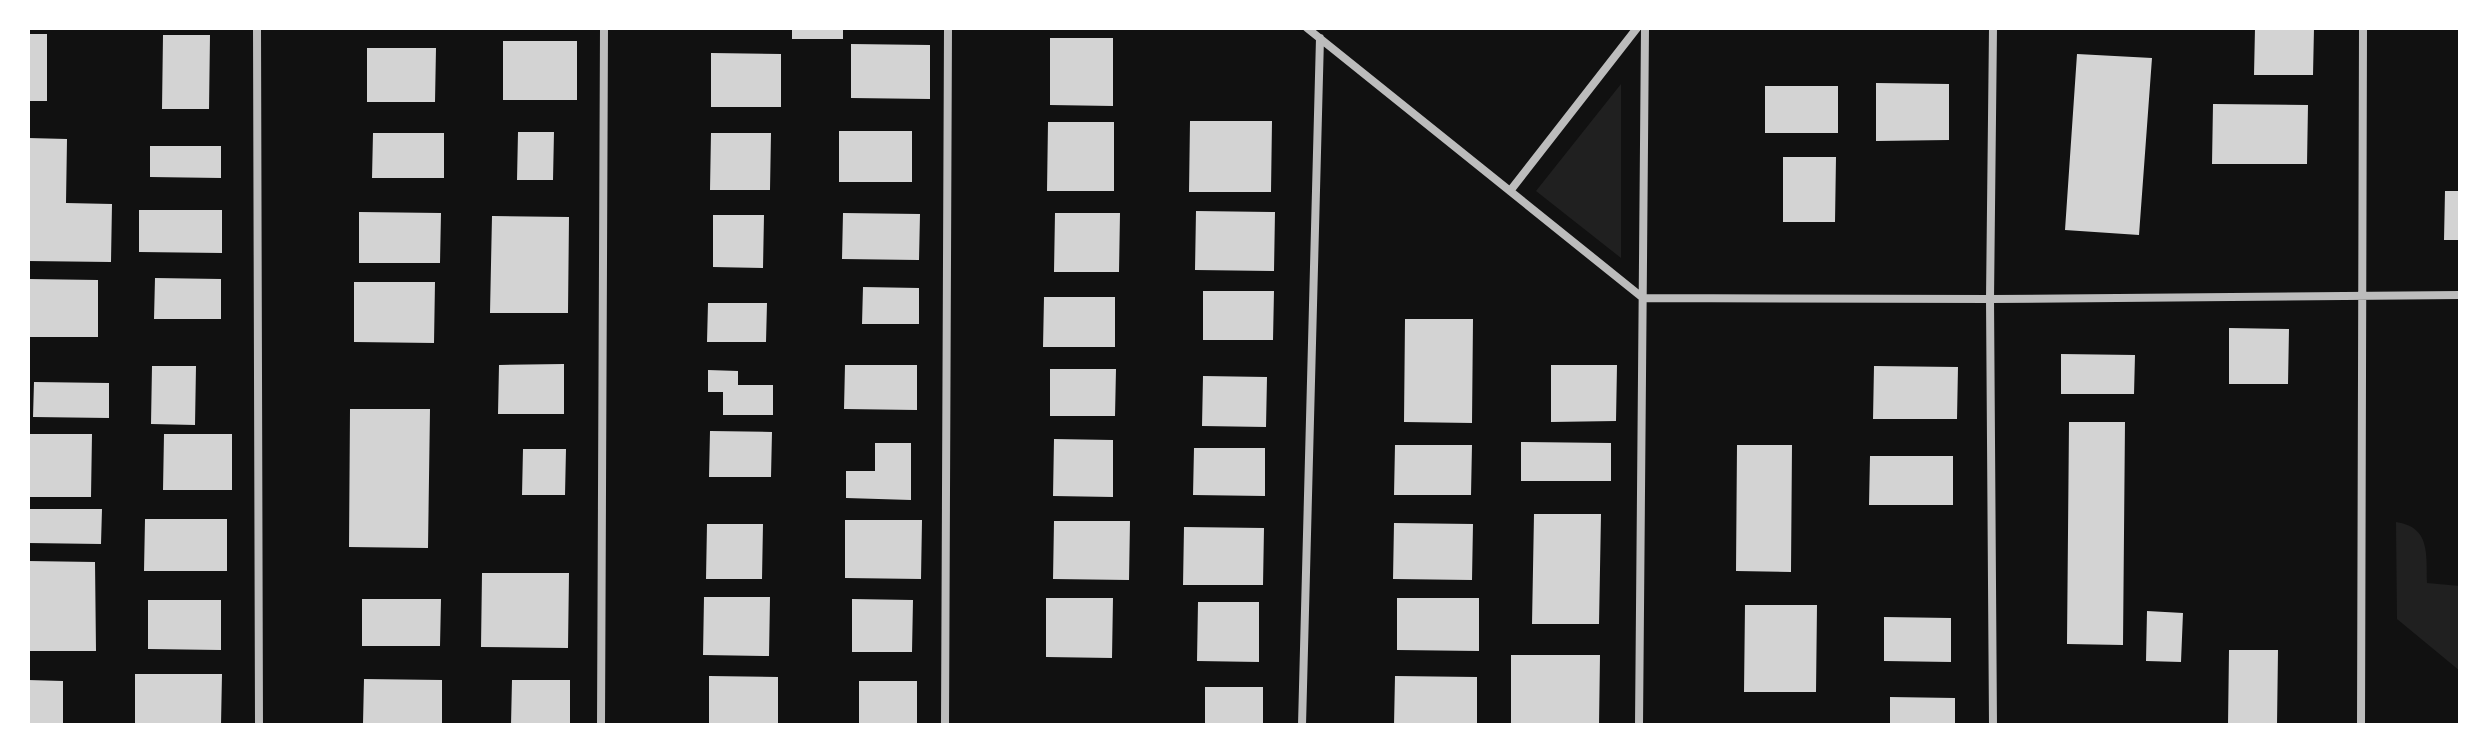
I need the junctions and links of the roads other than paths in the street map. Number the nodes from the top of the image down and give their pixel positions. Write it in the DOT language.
graph roads {
  1 [pos="257,28"];
  2 [pos="604,28"];
  3 [pos="948,28"];
  4 [pos="1307,28"];
  5 [pos="1637,28"];
  6 [pos="1645,28"];
  7 [pos="1993,28"];
  8 [pos="2363,28"];
  9 [pos="1320,38"];
  10 [pos="1510,191"];
  11 [pos="2460,295"];
  12 [pos="2362,296"];
  13 [pos="1643,298"];
  14 [pos="1990,299"];
  15 [pos="259,725"];
  16 [pos="601,725"];
  17 [pos="945,725"];
  18 [pos="1302,725"];
  19 [pos="1639,725"];
  20 [pos="1993,725"];
  21 [pos="2361,725"];
  1 -- 15 [label="street"];
  2 -- 16 [label="street"];
  3 -- 17 [label="street"];
  4 -- 9 [label="street"];
  5 -- 10 [label="street"];
  6 -- 13 [label="street"];
  7 -- 14 [label="street"];
  8 -- 12 [label="street"];
  9 -- 10 [label="street"];
  9 -- 18 [label="street"];
  10 -- 13 [label="street"];
  11 -- 12 [label="street"];
  12 -- 14 [label="street"];
  12 -- 21 [label="street"];
  13 -- 14 [label="street"];
  13 -- 19 [label="street"];
  14 -- 20 [label="street"];
}
